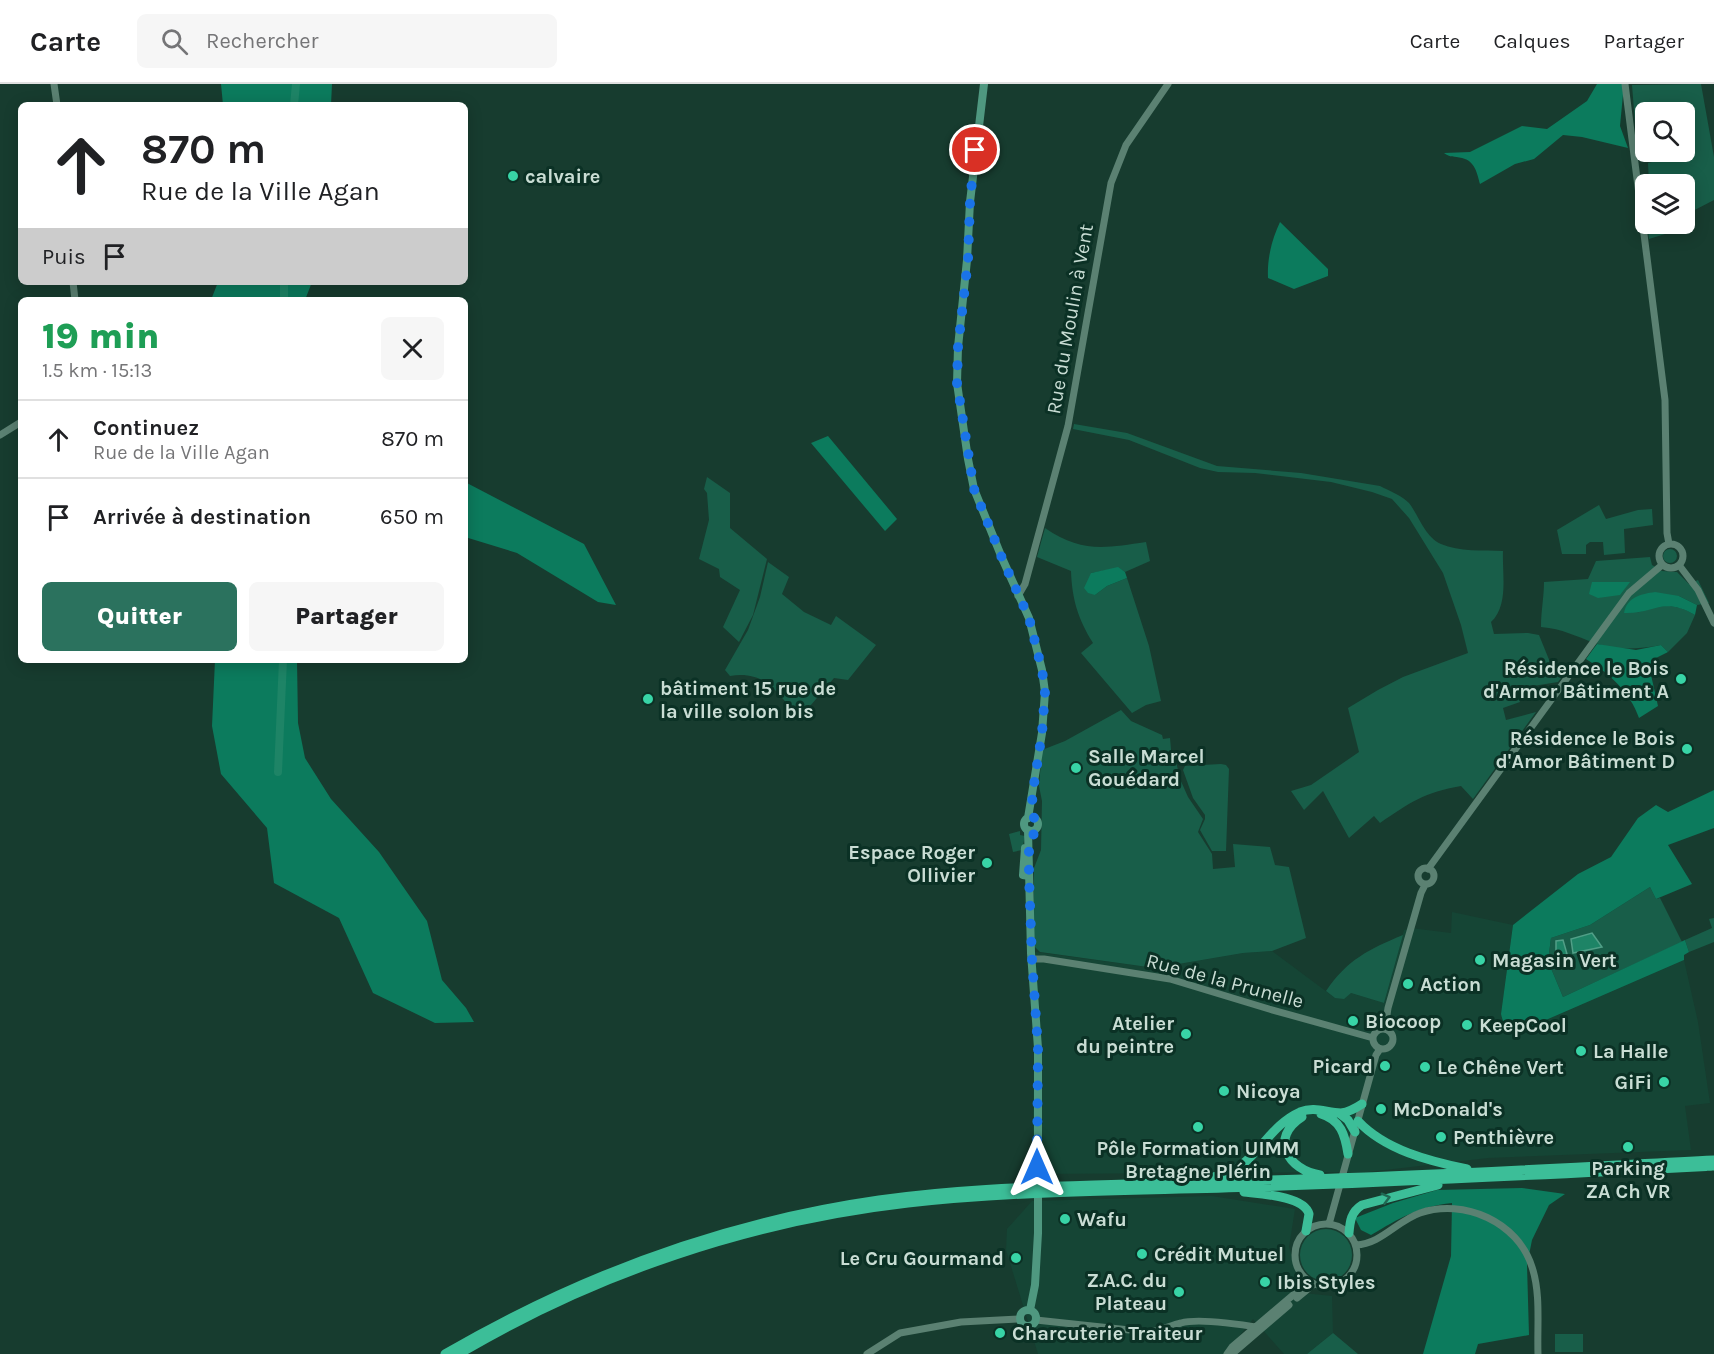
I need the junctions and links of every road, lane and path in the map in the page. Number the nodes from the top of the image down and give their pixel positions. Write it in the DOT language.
graph roads {
  1 [pos="54,84"];
  2 [pos="984,84"];
  3 [pos="1168,84"];
  4 [pos="1625,84"];
  5 [pos="57,102"];
  6 [pos="18,424"];
  7 [pos="0,435"];
  8 [pos="1670,544"];
  9 [pos="1662,565"];
  10 [pos="1678,565"];
  11 [pos="1029,571"];
  12 [pos="1012,583"];
  13 [pos="1018,596"];
  14 [pos="1714,623"];
  15 [pos="1030,832"];
  16 [pos="1428,868"];
  17 [pos="1026,876"];
  18 [pos="1425,885"];
  19 [pos="1032,959"];
  20 [pos="1384,1029"];
  21 [pos="1373,1038"];
  22 [pos="1380,1049"];
  23 [pos="1362,1104"];
  24 [pos="1339,1113"];
  25 [pos="1358,1121"];
  26 [pos="1354,1132"];
  27 [pos="1347,1158"];
  28 [pos="1714,1160"];
  29 [pos="1714,1166"];
  30 [pos="1517,1173"];
  31 [pos="1479,1175"];
  32 [pos="1331,1178"];
  33 [pos="1175,1183"];
  34 [pos="1224,1189"];
  35 [pos="1329,1224"];
  36 [pos="1306,1231"];
  37 [pos="1349,1233"];
  38 [pos="1356,1245"];
  39 [pos="1301,1275"];
  40 [pos="1314,1284"];
  41 [pos="1030,1310"];
  42 [pos="1019,1319"];
  43 [pos="1036,1320"];
  44 [pos="1227,1324"];
  45 [pos="1259,1327"];
  46 [pos="1248,1336"];
  47 [pos="1234,1352"];
  48 [pos="445,1354"];
  49 [pos="459,1354"];
  50 [pos="867,1354"];
  51 [pos="1227,1354"];
  52 [pos="1538,1354"];
  1 -- 5 [label="street"];
  2 -- 12 [label="main road"];
  3 -- 11 [label="street, Rue du Moulin à Vent"];
  4 -- 8 [label="street"];
  6 -- 7 [label="street"];
  8 -- 9 [label="street"];
  8 -- 10 [label="street"];
  9 -- 10 [label="street"];
  9 -- 16 [label="street"];
  10 -- 14 [label="street"];
  11 -- 12 [label="street"];
  11 -- 13 [label="street, Rue du Moulin à Vent"];
  12 -- 13 [label="main road"];
  13 -- 15 [label="main road"];
  15 -- 17 [label="main road"];
  15 -- 17 [label="main road"];
  16 -- 18 [label="street"];
  16 -- 18 [label="street"];
  17 -- 19 [label="main road"];
  18 -- 20 [label="street"];
  19 -- 21 [label="street, Rue de la Prunelle"];
  19 -- 41 [label="main road"];
  20 -- 21 [label="street"];
  20 -- 22 [label="street"];
  21 -- 22 [label="street"];
  22 -- 23 [label="street"];
  23 -- 24 [label="highway"];
  23 -- 25 [label="street"];
  24 -- 26 [label="highway"];
  24 -- 33 [label="highway"];
  25 -- 26 [label="street"];
  25 -- 31 [label="highway"];
  26 -- 27 [label="street"];
  27 -- 32 [label="highway"];
  27 -- 35 [label="street"];
  28 -- 30 [label="highway"];
  29 -- 30 [label="highway"];
  30 -- 31 [label="highway"];
  31 -- 32 [label="highway"];
  31 -- 34 [label="highway"];
  37 -- 31 [label="highway, one-way"];
  32 -- 33 [label="highway"];
  33 -- 48 [label="highway"];
  34 -- 36 [label="highway"];
  34 -- 49 [label="highway"];
  35 -- 36 [label="street"];
  35 -- 37 [label="street"];
  36 -- 39 [label="street"];
  37 -- 38 [label="street"];
  38 -- 40 [label="street"];
  38 -- 52 [label="street"];
  39 -- 40 [label="street"];
  39 -- 45 [label="street"];
  40 -- 45 [label="street"];
  41 -- 42 [label="main road"];
  41 -- 43 [label="main road"];
  42 -- 43 [label="main road"];
  42 -- 50 [label="street"];
  43 -- 44 [label="street"];
  44 -- 45 [label="street"];
  44 -- 46 [label="street"];
  45 -- 46 [label="street"];
  46 -- 47 [label="street"];
  46 -- 51 [label="street"];
}
